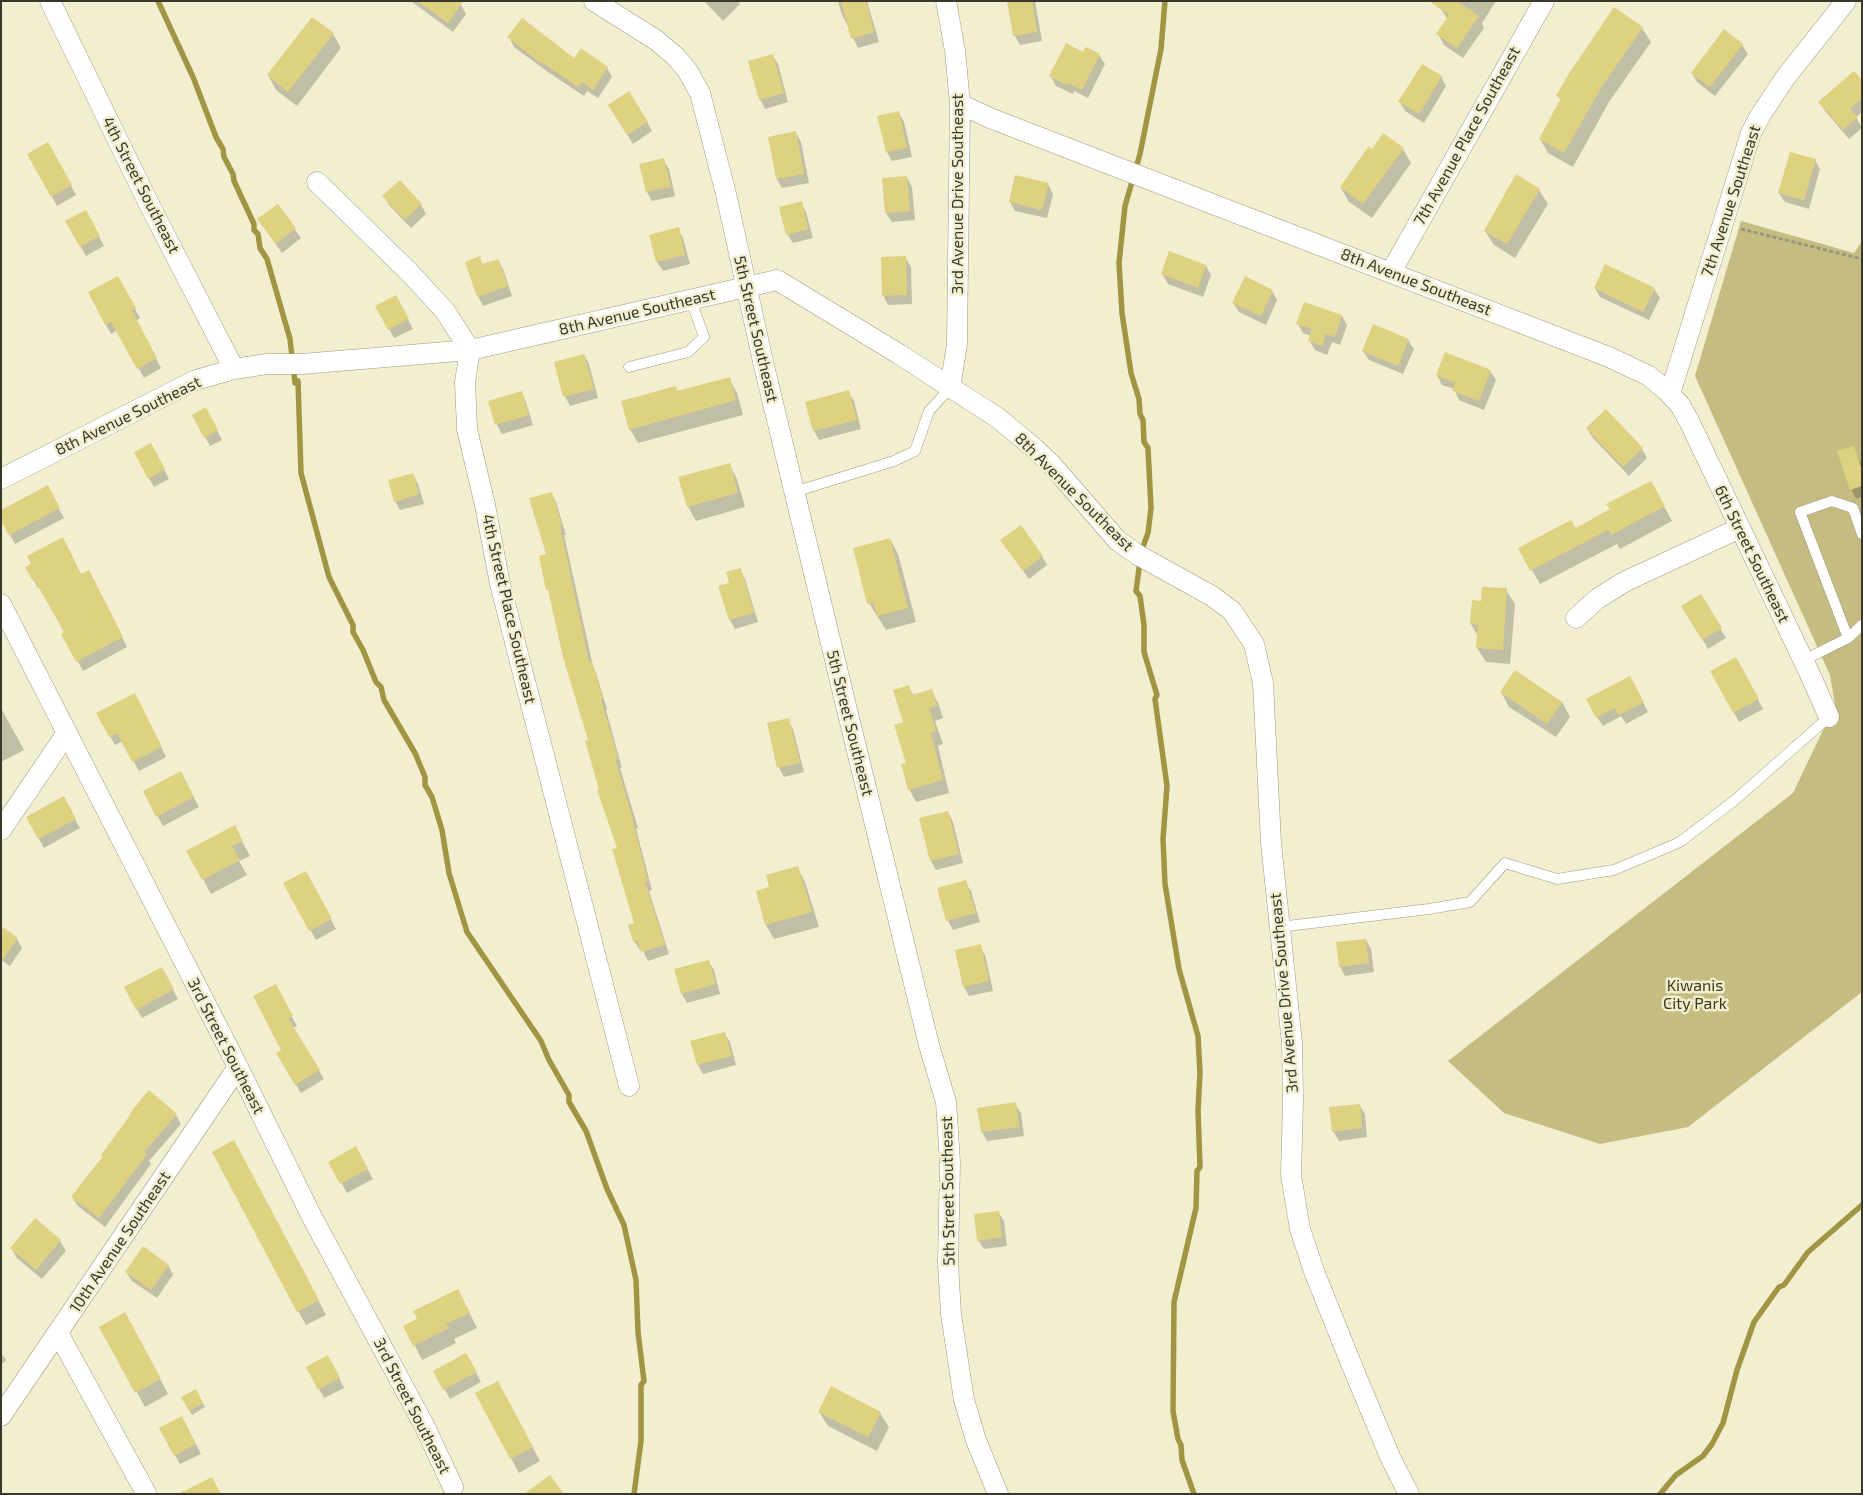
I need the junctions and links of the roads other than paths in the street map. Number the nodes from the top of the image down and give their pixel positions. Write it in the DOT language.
graph roads {
  1 [pos="50,1"];
  2 [pos="594,1"];
  3 [pos="946,1"];
  4 [pos="1544,1"];
  5 [pos="1846,1"];
  6 [pos="960,104"];
  7 [pos="318,182"];
  8 [pos="1391,272"];
  9 [pos="747,287"];
  10 [pos="691,300"];
  11 [pos="470,350"];
  12 [pos="629,367"];
  13 [pos="234,368"];
  14 [pos="950,388"];
  15 [pos="1670,394"];
  16 [pos="1,479"];
  17 [pos="794,492"];
  18 [pos="1740,528"];
  19 [pos="1862,534"];
  20 [pos="1196,586"];
  21 [pos="1,604"];
  22 [pos="1576,618"];
  23 [pos="1862,625"];
  24 [pos="1848,638"];
  25 [pos="1804,660"];
  26 [pos="1829,717"];
  27 [pos="67,733"];
  28 [pos="1,830"];
  29 [pos="1279,927"];
  30 [pos="238,1067"];
  31 [pos="630,1086"];
  32 [pos="58,1333"];
  33 [pos="1,1416"];
  34 [pos="453,1486"];
  35 [pos="146,1493"];
  36 [pos="998,1494"];
  37 [pos="1409,1494"];
  1 -- 13 [label="street, 4th Street Southeast"];
  2 -- 9 [label="street, 5th Street Southeast"];
  3 -- 6 [label="street, 3rd Avenue Drive Southeast"];
  4 -- 8 [label="street, 7th Avenue Place Southeast"];
  5 -- 15 [label="street, 7th Avenue Southeast"];
  6 -- 8 [label="street, 8th Avenue Southeast"];
  6 -- 14 [label="street, 3rd Avenue Drive Southeast"];
  7 -- 11 [label="street"];
  8 -- 15 [label="street, 8th Avenue Southeast"];
  9 -- 10 [label="street, 8th Avenue Southeast"];
  9 -- 14 [label="street, 8th Avenue Southeast"];
  9 -- 17 [label="street, 5th Street Southeast"];
  10 -- 11 [label="street, 8th Avenue Southeast"];
  10 -- 12 [label="lane"];
  11 -- 13 [label="street, 8th Avenue Southeast"];
  11 -- 31 [label="street, 4th Street Place Southeast"];
  13 -- 16 [label="street, 8th Avenue Southeast"];
  14 -- 17 [label="lane"];
  14 -- 20 [label="street, 8th Avenue Southeast"];
  15 -- 18 [label="street, 6th Street Southeast"];
  17 -- 36 [label="street, 5th Street Southeast"];
  18 -- 22 [label="street"];
  18 -- 25 [label="street, 6th Street Southeast"];
  19 -- 24 [label="lane"];
  20 -- 29 [label="street, 3rd Avenue Drive Southeast"];
  21 -- 27 [label="street, 3rd Street Southeast"];
  23 -- 24 [label="lane"];
  24 -- 25 [label="lane"];
  25 -- 26 [label="street, 6th Street Southeast"];
  26 -- 29 [label="lane"];
  27 -- 28 [label="street"];
  27 -- 30 [label="street, 3rd Street Southeast"];
  29 -- 37 [label="street, 3rd Avenue Drive Southeast"];
  30 -- 32 [label="street, 10th Avenue Southeast"];
  30 -- 34 [label="street, 3rd Street Southeast"];
  32 -- 33 [label="street, 10th Avenue Southeast"];
  32 -- 35 [label="street"];
}
